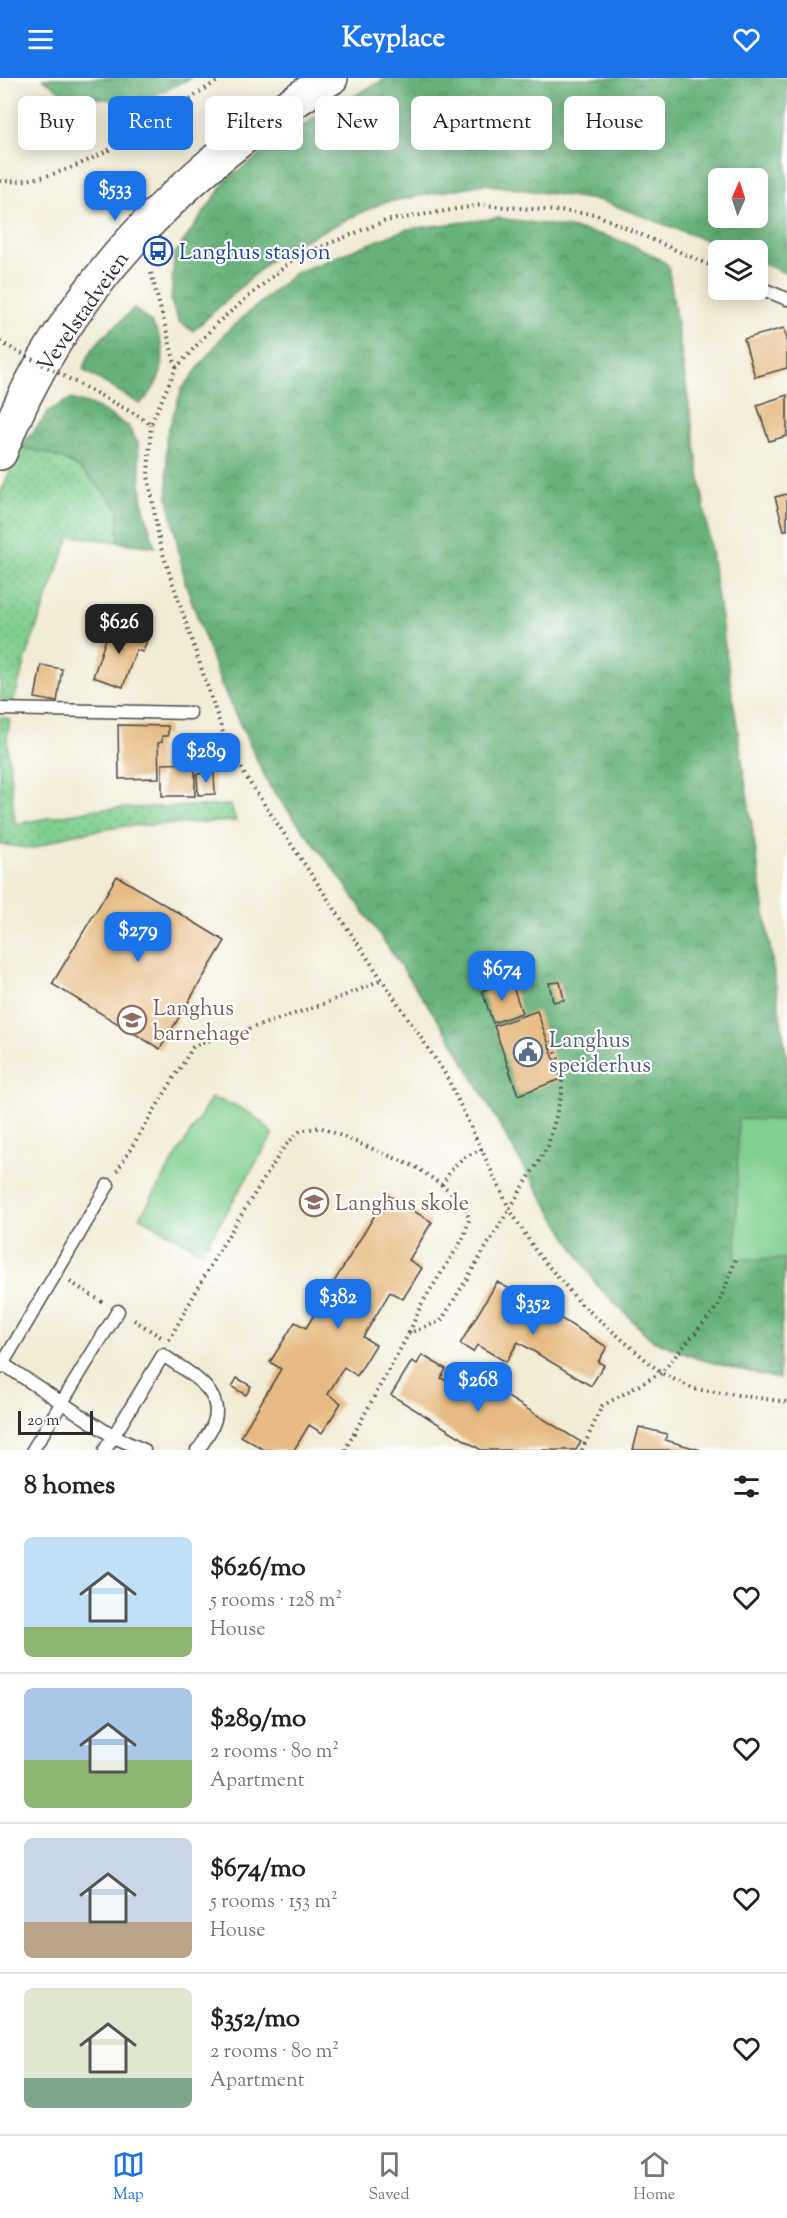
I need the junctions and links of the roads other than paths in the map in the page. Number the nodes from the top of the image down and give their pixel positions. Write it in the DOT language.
graph roads {
  1 [pos="332,78"];
  2 [pos="768,291"];
  3 [pos="787,299"];
  4 [pos="0,453"];
  5 [pos="0,709"];
  6 [pos="190,713"];
  7 [pos="108,1185"];
  8 [pos="118,1311"];
  9 [pos="1,1365"];
  10 [pos="62,1403"];
  11 [pos="114,1437"];
  12 [pos="34,1448"];
  13 [pos="105,1450"];
  14 [pos="144,1450"];
  15 [pos="197,1450"];
  1 -- 4 [label="main road, Vevelstadveien"];
  2 -- 3 [label="lane"];
  5 -- 6 [label="lane"];
  7 -- 9 [label="lane"];
  8 -- 10 [label="lane"];
  9 -- 10 [label="lane"];
  10 -- 11 [label="lane"];
  10 -- 12 [label="lane"];
  11 -- 13 [label="lane"];
  11 -- 14 [label="lane"];
  11 -- 15 [label="lane"];
}
